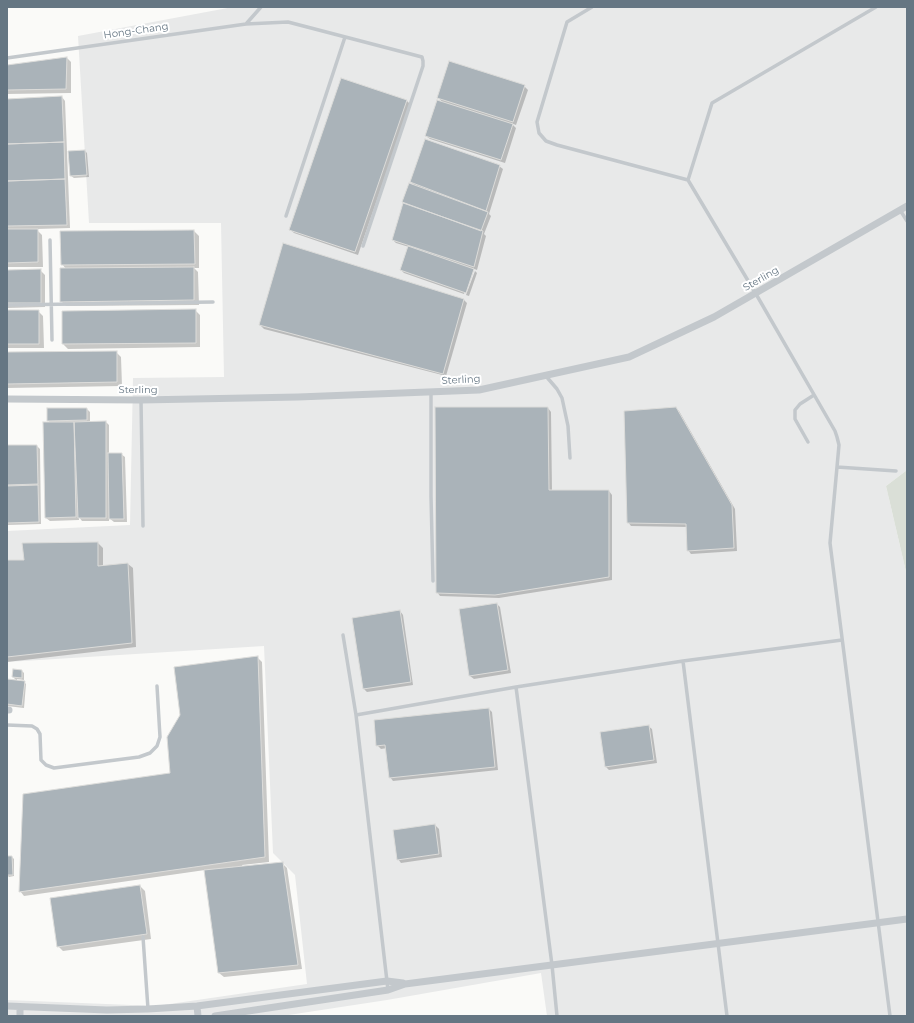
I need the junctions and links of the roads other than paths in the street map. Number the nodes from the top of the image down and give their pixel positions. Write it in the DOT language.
graph roads {
  1 [pos="261,7"];
  2 [pos="592,7"];
  3 [pos="876,7"];
  4 [pos="246,24"];
  5 [pos="345,37"];
  6 [pos="7,58"];
  7 [pos="688,180"];
  8 [pos="907,206"];
  9 [pos="900,210"];
  10 [pos="286,216"];
  11 [pos="907,221"];
  12 [pos="50,240"];
  13 [pos="363,246"];
  14 [pos="756,294"];
  15 [pos="214,302"];
  16 [pos="7,305"];
  17 [pos="51,305"];
  18 [pos="52,340"];
  19 [pos="545,376"];
  20 [pos="431,392"];
  21 [pos="814,395"];
  22 [pos="7,399"];
  23 [pos="141,400"];
  24 [pos="808,442"];
  25 [pos="570,458"];
  26 [pos="837,467"];
  27 [pos="896,471"];
  28 [pos="143,526"];
  29 [pos="433,581"];
  30 [pos="344,635"];
  31 [pos="842,640"];
  32 [pos="683,661"];
  33 [pos="157,686"];
  34 [pos="516,687"];
  35 [pos="356,715"];
  36 [pos="7,725"];
  37 [pos="907,919"];
  38 [pos="879,923"];
  39 [pos="143,937"];
  40 [pos="718,943"];
  41 [pos="552,965"];
  42 [pos="387,981"];
  43 [pos="405,984"];
  44 [pos="388,990"];
  45 [pos="287,994"];
  46 [pos="289,1005"];
  47 [pos="7,1006"];
  48 [pos="197,1006"];
  49 [pos="20,1007"];
  50 [pos="148,1009"];
  51 [pos="107,1013"];
  52 [pos="20,1016"];
  53 [pos="198,1016"];
  54 [pos="215,1016"];
  55 [pos="557,1016"];
  56 [pos="727,1016"];
  57 [pos="890,1016"];
  1 -- 4 [label="lane"];
  2 -- 7 [label="lane"];
  3 -- 7 [label="lane"];
  4 -- 5 [label="lane, Hong-Chang"];
  4 -- 6 [label="lane, Hong-Chang"];
  5 -- 10 [label="lane"];
  5 -- 13 [label="lane, Hong-Chang"];
  7 -- 14 [label="lane"];
  8 -- 9 [label="street, Sterling"];
  9 -- 11 [label="lane"];
  9 -- 14 [label="street, Sterling"];
  12 -- 17 [label="lane"];
  14 -- 19 [label="street, Sterling"];
  14 -- 21 [label="lane"];
  15 -- 17 [label="lane"];
  16 -- 17 [label="lane"];
  17 -- 18 [label="lane"];
  19 -- 20 [label="street, Sterling"];
  19 -- 25 [label="lane"];
  20 -- 23 [label="street, Sterling"];
  20 -- 29 [label="lane"];
  21 -- 24 [label="lane"];
  21 -- 26 [label="lane"];
  22 -- 23 [label="street, Sterling"];
  23 -- 28 [label="lane"];
  26 -- 27 [label="lane"];
  26 -- 31 [label="lane"];
  30 -- 35 [label="lane"];
  31 -- 32 [label="lane"];
  31 -- 38 [label="lane"];
  32 -- 34 [label="lane"];
  32 -- 40 [label="lane"];
  33 -- 36 [label="lane"];
  34 -- 35 [label="lane"];
  34 -- 41 [label="lane"];
  35 -- 42 [label="lane"];
  37 -- 38 [label="street"];
  38 -- 40 [label="street"];
  38 -- 57 [label="lane"];
  39 -- 50 [label="lane"];
  40 -- 41 [label="street"];
  40 -- 56 [label="lane"];
  41 -- 43 [label="street"];
  41 -- 55 [label="lane"];
  42 -- 43 [label="street"];
  42 -- 44 [label="lane"];
  42 -- 45 [label="street"];
  43 -- 44 [label="street"];
  44 -- 46 [label="street"];
  45 -- 46 [label="street"];
  45 -- 48 [label="street"];
  46 -- 54 [label="street"];
  47 -- 49 [label="street"];
  48 -- 50 [label="street"];
  48 -- 53 [label="street"];
  49 -- 51 [label="street"];
  49 -- 52 [label="street"];
  50 -- 51 [label="street"];
}
